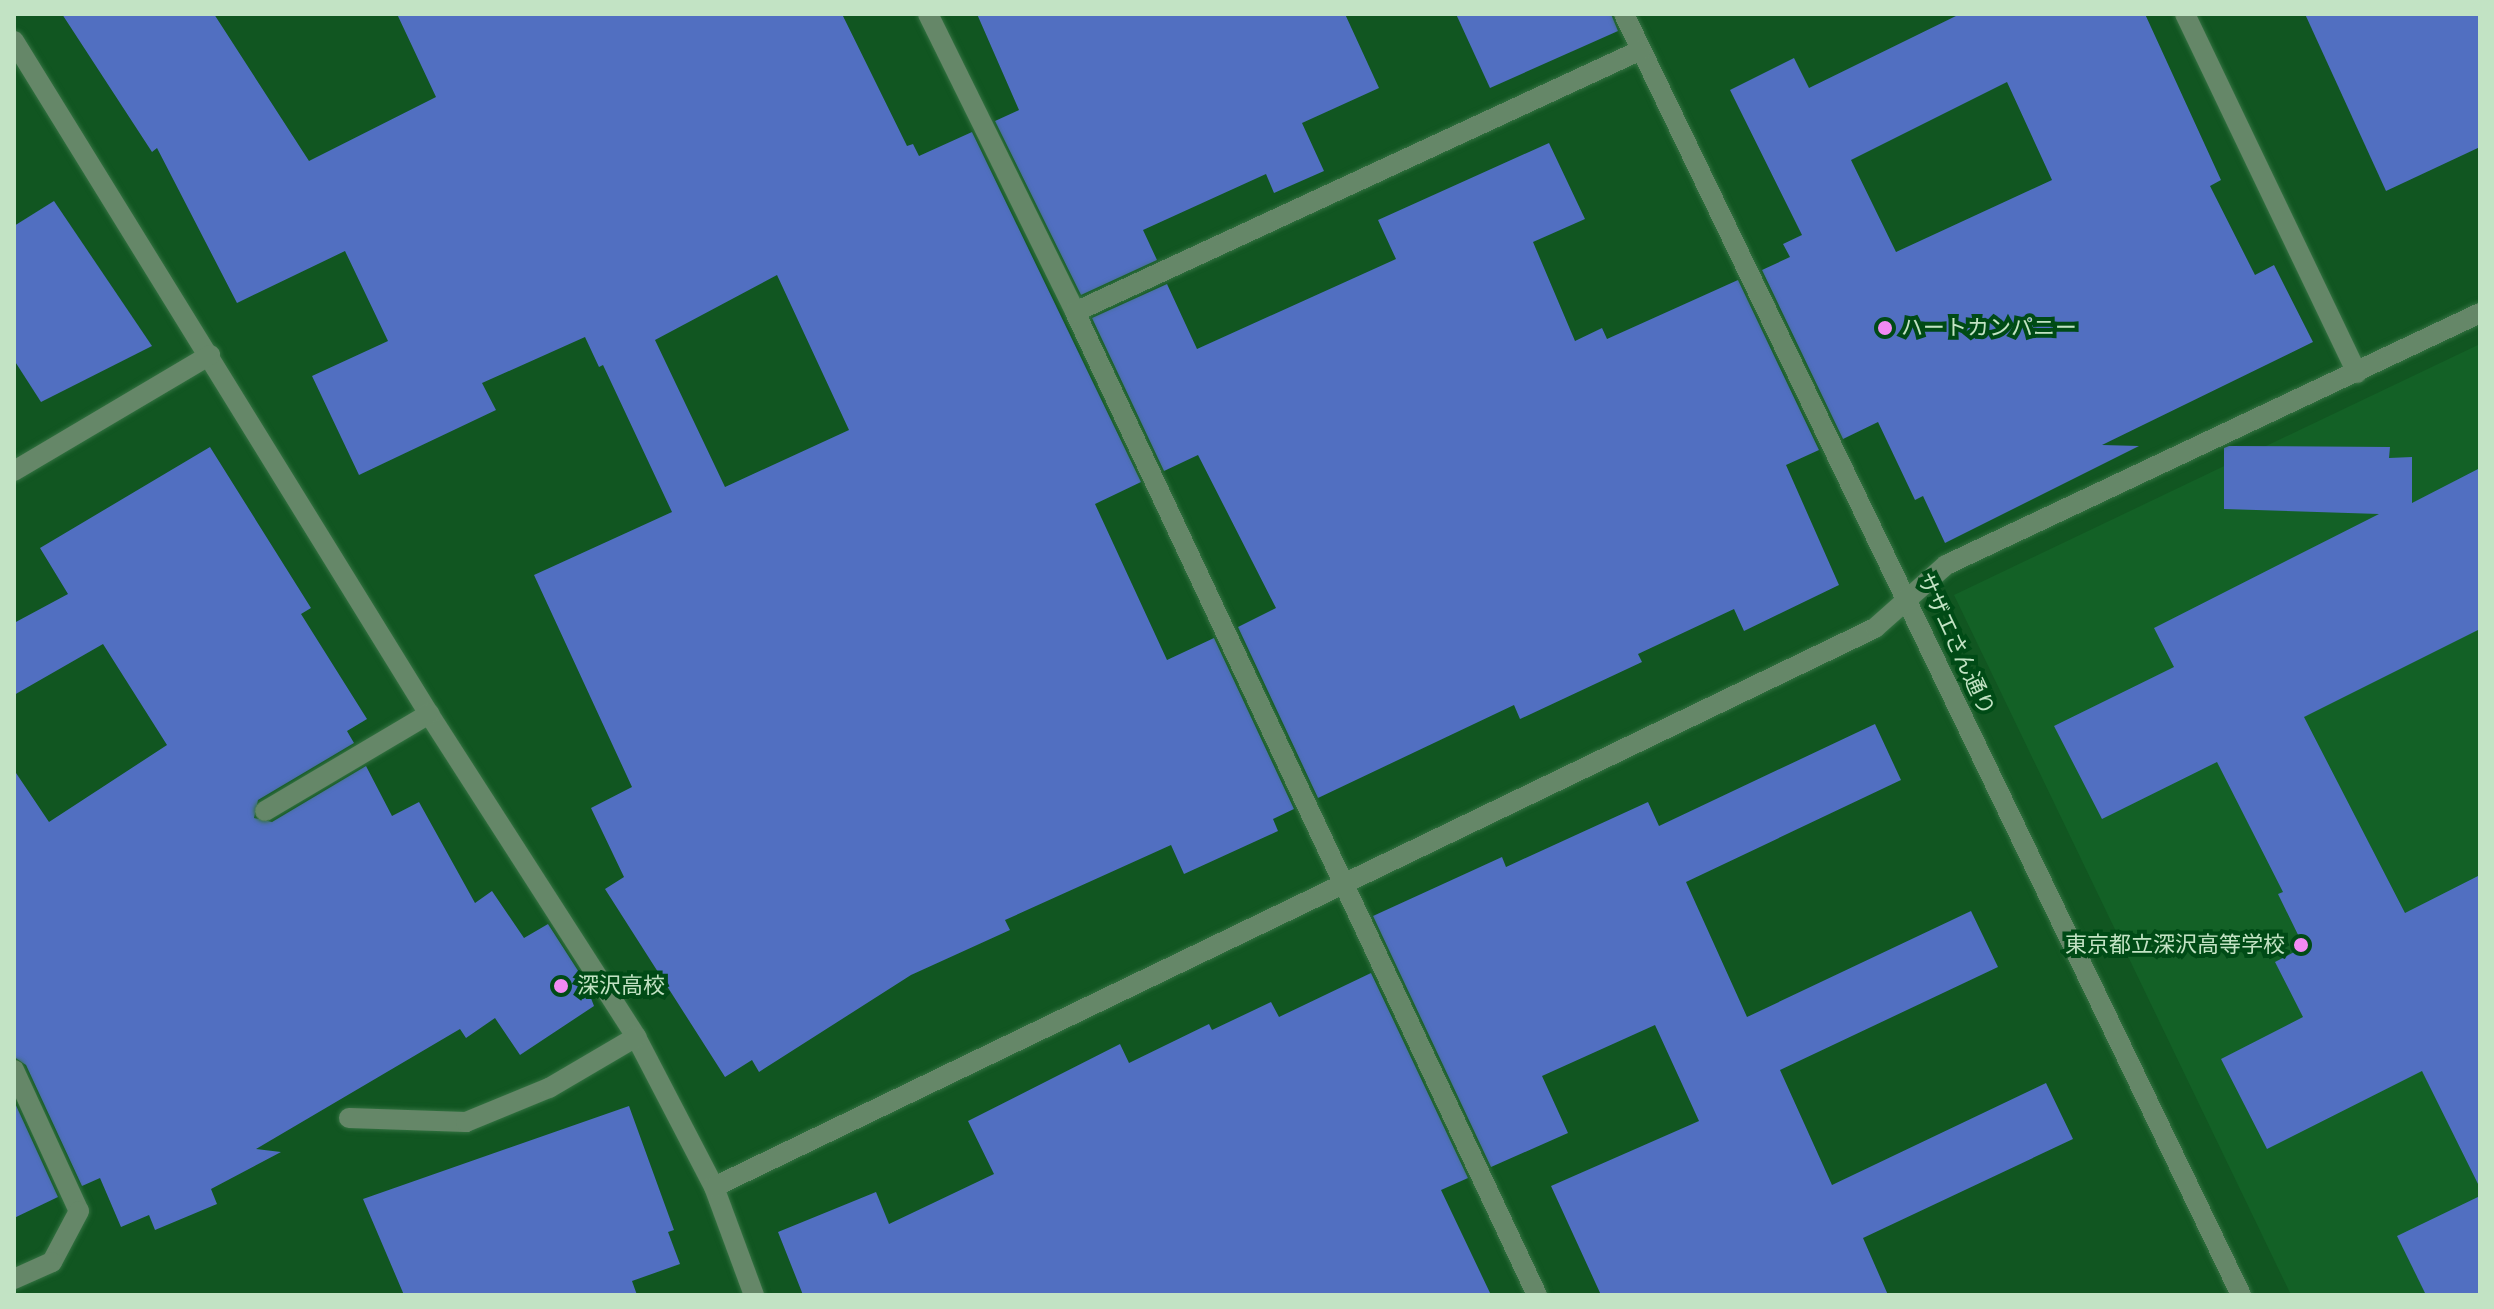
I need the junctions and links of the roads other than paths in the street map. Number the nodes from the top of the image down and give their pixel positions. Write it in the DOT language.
graph roads {
  1 [pos="928,14"];
  2 [pos="1624,14"];
  3 [pos="2185,14"];
  4 [pos="14,41"];
  5 [pos="1641,50"];
  6 [pos="1075,312"];
  7 [pos="2480,313"];
  8 [pos="210,355"];
  9 [pos="2357,373"];
  10 [pos="14,471"];
  11 [pos="1909,598"];
  12 [pos="429,714"];
  13 [pos="265,811"];
  14 [pos="1342,881"];
  15 [pos="636,1037"];
  16 [pos="14,1070"];
  17 [pos="349,1118"];
  18 [pos="714,1187"];
  19 [pos="14,1279"];
  20 [pos="754,1295"];
  21 [pos="1537,1295"];
  22 [pos="2241,1295"];
  1 -- 6 [label="street"];
  2 -- 5 [label="street, サザエさん通り"];
  3 -- 9 [label="street"];
  4 -- 8 [label="street"];
  5 -- 6 [label="street"];
  5 -- 11 [label="street, サザエさん通り"];
  6 -- 14 [label="street"];
  7 -- 9 [label="street"];
  8 -- 10 [label="street"];
  8 -- 12 [label="street"];
  9 -- 11 [label="street"];
  11 -- 14 [label="street"];
  11 -- 22 [label="street, サザエさん通り"];
  12 -- 13 [label="street"];
  12 -- 15 [label="street"];
  14 -- 18 [label="street"];
  14 -- 21 [label="street"];
  15 -- 17 [label="street"];
  15 -- 18 [label="street"];
  16 -- 19 [label="street"];
  18 -- 20 [label="street"];
}
